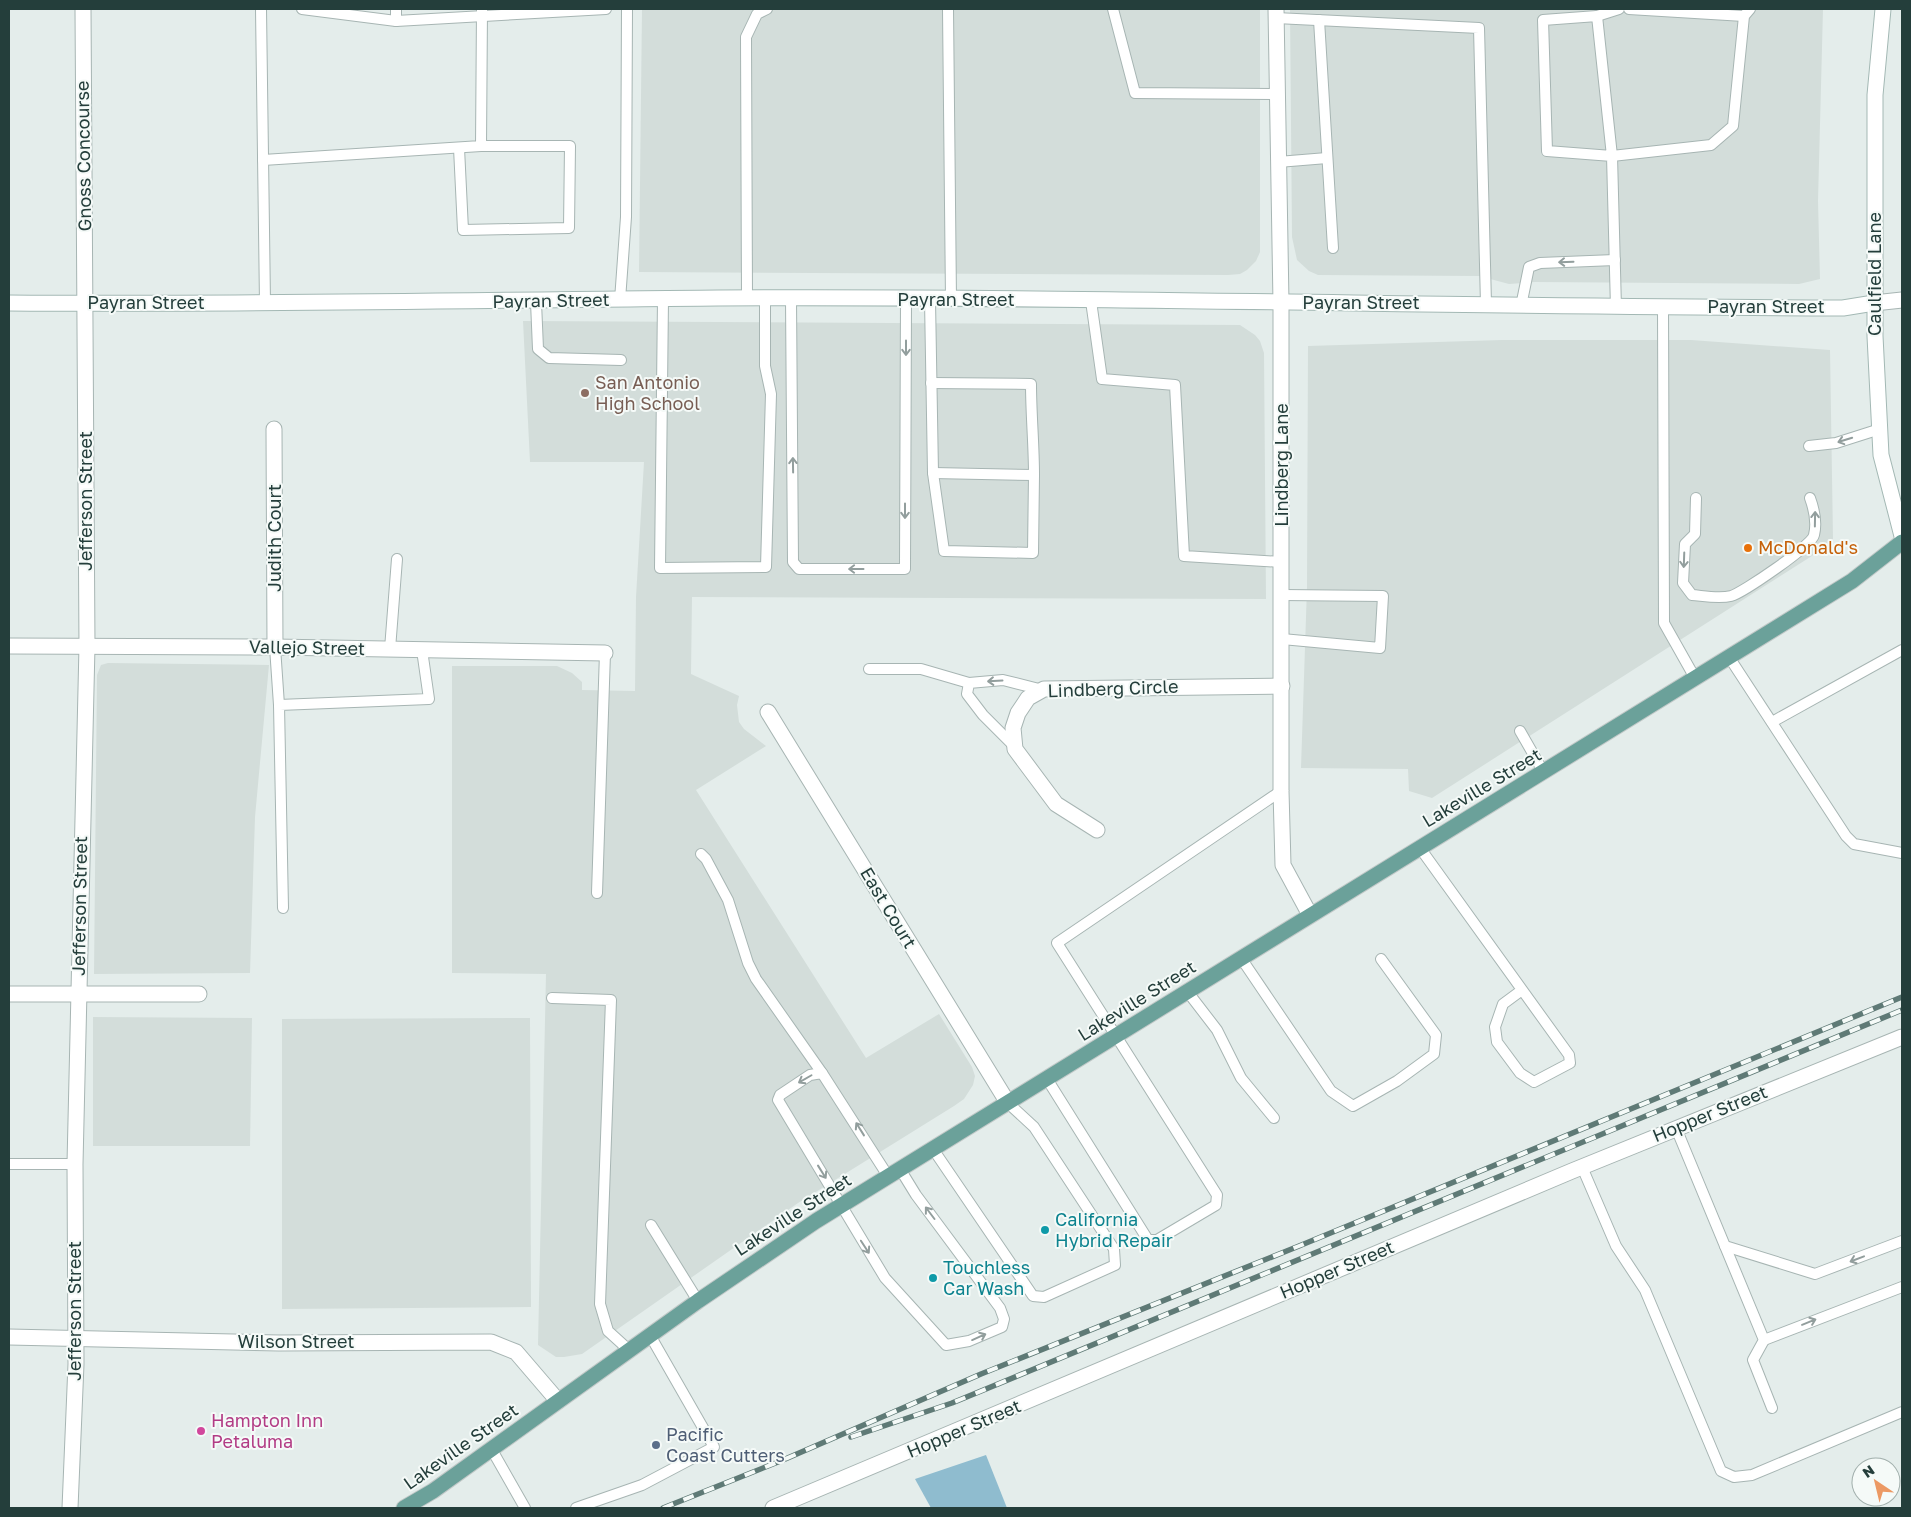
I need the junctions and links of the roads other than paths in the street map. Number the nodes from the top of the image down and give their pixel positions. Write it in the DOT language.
graph roads {
  1 [pos="83,9"];
  2 [pos="261,9"];
  3 [pos="302,9"];
  4 [pos="396,9"];
  5 [pos="606,9"];
  6 [pos="627,9"];
  7 [pos="767,9"];
  8 [pos="948,9"];
  9 [pos="1113,9"];
  10 [pos="1544,9"];
  11 [pos="1619,9"];
  12 [pos="1629,9"];
  13 [pos="1883,9"];
  14 [pos="1747,12"];
  15 [pos="482,13"];
  16 [pos="1276,14"];
  17 [pos="1597,16"];
  18 [pos="1320,20"];
  19 [pos="1543,20"];
  20 [pos="396,21"];
  21 [pos="1277,94"];
  22 [pos="481,146"];
  23 [pos="459,148"];
  24 [pos="1612,156"];
  25 [pos="1328,158"];
  26 [pos="263,160"];
  27 [pos="1278,162"];
  28 [pos="1333,248"];
  29 [pos="1615,260"];
  30 [pos="747,298"];
  31 [pos="765,298"];
  32 [pos="663,299"];
  33 [pos="791,299"];
  34 [pos="620,300"];
  35 [pos="906,300"];
  36 [pos="930,300"];
  37 [pos="951,300"];
  38 [pos="1902,300"];
  39 [pos="1091,301"];
  40 [pos="536,302"];
  41 [pos="9,303"];
  42 [pos="265,303"];
  43 [pos="1281,303"];
  44 [pos="1874,303"];
  45 [pos="86,304"];
  46 [pos="1486,304"];
  47 [pos="1521,306"];
  48 [pos="1663,307"];
  49 [pos="1616,308"];
  50 [pos="621,360"];
  51 [pos="931,382"];
  52 [pos="274,429"];
  53 [pos="1880,429"];
  54 [pos="1809,446"];
  55 [pos="934,473"];
  56 [pos="1034,475"];
  57 [pos="1696,498"];
  58 [pos="1810,498"];
  59 [pos="1902,536"];
  60 [pos="1902,542"];
  61 [pos="397,559"];
  62 [pos="1282,562"];
  63 [pos="1282,595"];
  64 [pos="1282,639"];
  65 [pos="9,646"];
  66 [pos="87,646"];
  67 [pos="275,647"];
  68 [pos="390,649"];
  69 [pos="422,650"];
  70 [pos="1902,650"];
  71 [pos="605,653"];
  72 [pos="1729,657"];
  73 [pos="869,669"];
  74 [pos="1695,678"];
  75 [pos="969,682"];
  76 [pos="1282,686"];
  77 [pos="1042,690"];
  78 [pos="279,704"];
  79 [pos="768,712"];
  80 [pos="1772,722"];
  81 [pos="1520,731"];
  82 [pos="1014,746"];
  83 [pos="1544,773"];
  84 [pos="1281,791"];
  85 [pos="1097,830"];
  86 [pos="1420,848"];
  87 [pos="1902,853"];
  88 [pos="701,854"];
  89 [pos="597,893"];
  90 [pos="283,908"];
  91 [pos="1310,915"];
  92 [pos="1241,958"];
  93 [pos="1381,959"];
  94 [pos="1522,990"];
  95 [pos="1187,992"];
  96 [pos="9,994"];
  97 [pos="199,994"];
  98 [pos="78,995"];
  99 [pos="552,998"];
  100 [pos="1117,1036"];
  101 [pos="1902,1037"];
  102 [pos="822,1073"];
  103 [pos="1047,1080"];
  104 [pos="1008,1103"];
  105 [pos="1274,1118"];
  106 [pos="1676,1128"];
  107 [pos="933,1149"];
  108 [pos="9,1164"];
  109 [pos="75,1164"];
  110 [pos="1582,1167"];
  111 [pos="894,1172"];
  112 [pos="842,1204"];
  113 [pos="651,1224"];
  114 [pos="1902,1242"];
  115 [pos="1725,1246"];
  116 [pos="1902,1287"];
  117 [pos="698,1301"];
  118 [pos="651,1336"];
  119 [pos="9,1337"];
  120 [pos="75,1338"];
  121 [pos="1764,1340"];
  122 [pos="630,1351"];
  123 [pos="558,1401"];
  124 [pos="1772,1408"];
  125 [pos="1902,1412"];
  126 [pos="492,1450"];
  127 [pos="70,1508"];
  128 [pos="404,1508"];
  129 [pos="525,1508"];
  130 [pos="576,1508"];
  131 [pos="773,1508"];
  1 -- 45 [label="street, Gnoss Concourse"];
  2 -- 26 [label="lane"];
  3 -- 20 [label="lane"];
  4 -- 20 [label="lane"];
  5 -- 15 [label="lane"];
  6 -- 34 [label="lane"];
  7 -- 30 [label="lane"];
  8 -- 37 [label="lane"];
  9 -- 21 [label="lane"];
  10 -- 19 [label="lane"];
  11 -- 17 [label="lane"];
  12 -- 14 [label="lane"];
  13 -- 44 [label="street, Caulfield Lane"];
  14 -- 24 [label="lane"];
  15 -- 20 [label="lane"];
  15 -- 22 [label="lane"];
  16 -- 18 [label="lane"];
  16 -- 21 [label="street, Lindberg Lane"];
  17 -- 19 [label="lane"];
  17 -- 24 [label="lane"];
  18 -- 25 [label="lane"];
  18 -- 46 [label="lane"];
  19 -- 24 [label="lane"];
  21 -- 27 [label="street, Lindberg Lane"];
  22 -- 23 [label="lane"];
  22 -- 23 [label="lane"];
  23 -- 26 [label="lane"];
  24 -- 29 [label="lane"];
  25 -- 27 [label="lane"];
  25 -- 28 [label="lane"];
  26 -- 42 [label="lane"];
  27 -- 43 [label="street, Lindberg Lane"];
  29 -- 47 [label="lane, one-way"];
  29 -- 49 [label="lane"];
  30 -- 31 [label="street, Payran Street"];
  30 -- 32 [label="street, Payran Street"];
  31 -- 32 [label="lane"];
  31 -- 33 [label="street, Payran Street"];
  32 -- 34 [label="street, Payran Street"];
  33 -- 35 [label="street, Payran Street"];
  35 -- 33 [label="lane, one-way"];
  34 -- 40 [label="street, Payran Street"];
  35 -- 36 [label="street, Payran Street"];
  36 -- 37 [label="street, Payran Street"];
  36 -- 51 [label="lane"];
  37 -- 39 [label="street, Payran Street"];
  38 -- 44 [label="street, Payran Street"];
  39 -- 43 [label="street, Payran Street"];
  39 -- 62 [label="lane"];
  40 -- 42 [label="street, Payran Street"];
  40 -- 50 [label="lane"];
  41 -- 45 [label="street, Payran Street"];
  42 -- 45 [label="street, Payran Street"];
  43 -- 46 [label="street, Payran Street"];
  43 -- 62 [label="street, Lindberg Lane"];
  44 -- 48 [label="street, Payran Street"];
  44 -- 53 [label="street, Caulfield Lane"];
  45 -- 66 [label="street, Jefferson Street"];
  46 -- 47 [label="street, Payran Street"];
  47 -- 49 [label="street, Payran Street"];
  48 -- 49 [label="street, Payran Street"];
  48 -- 74 [label="lane"];
  51 -- 55 [label="lane"];
  51 -- 56 [label="lane"];
  52 -- 67 [label="street, Judith Court"];
  53 -- 54 [label="lane, one-way"];
  53 -- 59 [label="street, Caulfield Lane"];
  55 -- 56 [label="lane"];
  55 -- 56 [label="lane"];
  57 -- 58 [label="lane, one-way"];
  60 -- 72 [label="main road, Lakeville Street"];
  61 -- 68 [label="lane"];
  62 -- 63 [label="street, Lindberg Lane"];
  63 -- 64 [label="street, Lindberg Lane"];
  63 -- 64 [label="lane"];
  64 -- 76 [label="street, Lindberg Lane"];
  65 -- 66 [label="street, Vallejo Street"];
  66 -- 67 [label="street, Vallejo Street"];
  66 -- 98 [label="street, Jefferson Street"];
  67 -- 68 [label="street, Vallejo Street"];
  67 -- 78 [label="lane"];
  68 -- 69 [label="street, Vallejo Street"];
  69 -- 71 [label="street, Vallejo Street"];
  69 -- 78 [label="lane"];
  70 -- 80 [label="lane"];
  71 -- 89 [label="lane"];
  72 -- 74 [label="main road, Lakeville Street"];
  72 -- 80 [label="lane"];
  73 -- 75 [label="lane"];
  74 -- 83 [label="main road, Lakeville Street"];
  77 -- 75 [label="lane, one-way"];
  75 -- 82 [label="lane"];
  76 -- 77 [label="street, Lindberg Circle"];
  76 -- 84 [label="street, Lindberg Lane"];
  77 -- 82 [label="street, Lindberg Circle"];
  78 -- 90 [label="lane"];
  79 -- 104 [label="street, East Court"];
  80 -- 87 [label="lane"];
  81 -- 83 [label="lane"];
  82 -- 85 [label="street"];
  83 -- 86 [label="main road, Lakeville Street"];
  84 -- 91 [label="street, Lindberg Lane"];
  84 -- 100 [label="lane"];
  86 -- 91 [label="main road, Lakeville Street"];
  86 -- 94 [label="lane"];
  88 -- 102 [label="lane"];
  91 -- 92 [label="main road, Lakeville Street"];
  92 -- 93 [label="lane"];
  92 -- 95 [label="main road, Lakeville Street"];
  94 -- 94 [label="lane"];
  95 -- 100 [label="main road, Lakeville Street"];
  95 -- 105 [label="lane"];
  96 -- 98 [label="street"];
  97 -- 98 [label="street"];
  98 -- 109 [label="street, Jefferson Street"];
  99 -- 122 [label="lane"];
  100 -- 103 [label="main road, Lakeville Street"];
  100 -- 103 [label="lane"];
  101 -- 106 [label="street, Hopper Street"];
  111 -- 102 [label="lane, one-way"];
  102 -- 112 [label="lane, one-way"];
  103 -- 104 [label="main road, Lakeville Street"];
  104 -- 107 [label="main road, Lakeville Street"];
  104 -- 107 [label="lane"];
  106 -- 110 [label="street, Hopper Street"];
  106 -- 115 [label="lane"];
  107 -- 111 [label="main road, Lakeville Street"];
  108 -- 109 [label="lane"];
  109 -- 120 [label="street, Jefferson Street"];
  110 -- 125 [label="lane"];
  110 -- 131 [label="street, Hopper Street"];
  111 -- 112 [label="main road, Lakeville Street"];
  112 -- 111 [label="lane, one-way"];
  112 -- 117 [label="main road, Lakeville Street"];
  113 -- 117 [label="lane"];
  114 -- 115 [label="lane, one-way"];
  115 -- 121 [label="lane"];
  121 -- 116 [label="lane, one-way"];
  117 -- 118 [label="main road, Lakeville Street"];
  118 -- 122 [label="main road, Lakeville Street"];
  118 -- 130 [label="lane"];
  119 -- 120 [label="street, Wilson Street"];
  120 -- 123 [label="street, Wilson Street"];
  120 -- 127 [label="street, Jefferson Street"];
  121 -- 124 [label="lane"];
  122 -- 123 [label="main road, Lakeville Street"];
  123 -- 126 [label="main road, Lakeville Street"];
  126 -- 128 [label="main road, Lakeville Street"];
  126 -- 129 [label="lane"];
}
